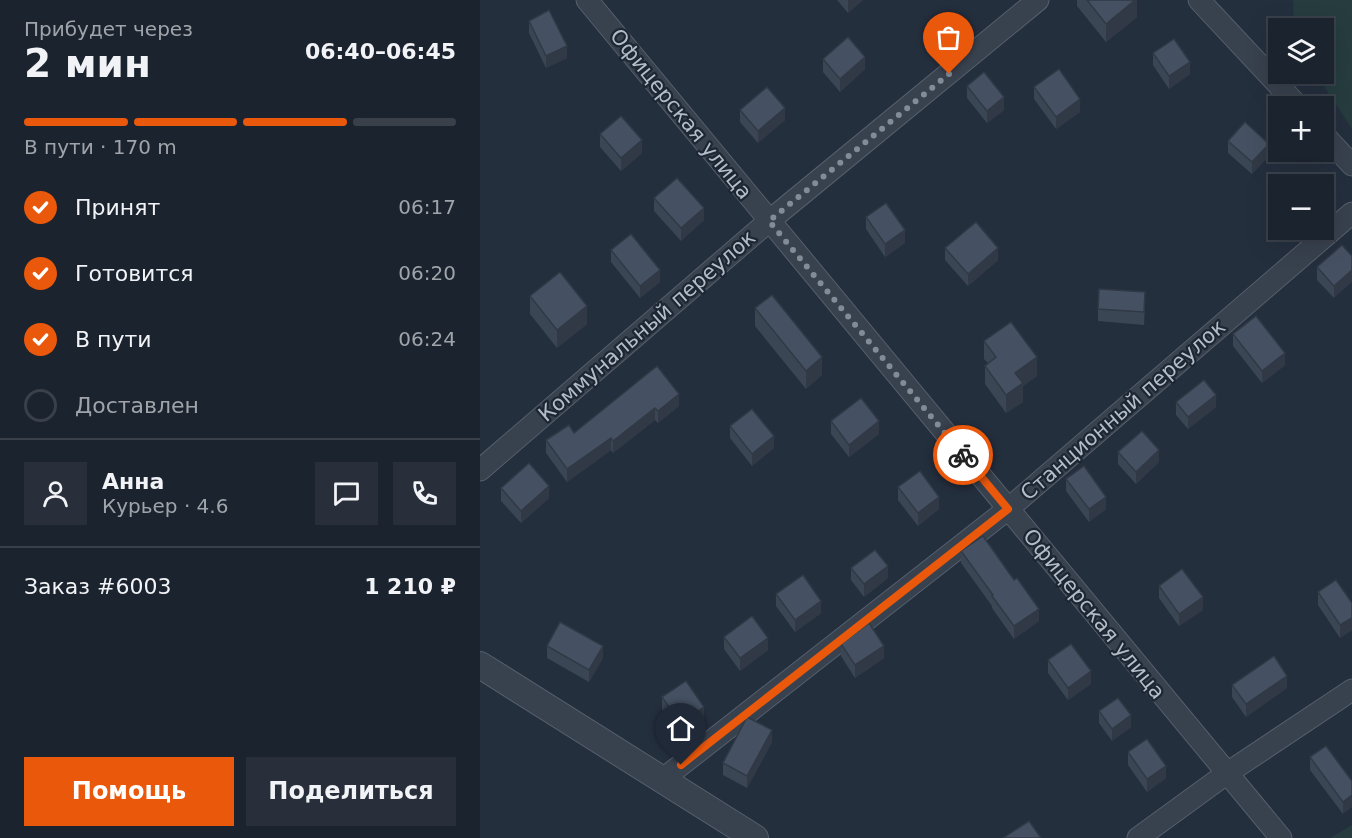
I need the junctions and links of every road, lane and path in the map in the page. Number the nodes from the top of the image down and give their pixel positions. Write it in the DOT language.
graph roads {
  1 [pos="587,0"];
  2 [pos="1038,0"];
  3 [pos="1199,0"];
  4 [pos="1289,96"];
  5 [pos="1334,146"];
  6 [pos="1352,165"];
  7 [pos="1352,213"];
  8 [pos="769,221"];
  9 [pos="480,470"];
  10 [pos="1008,509"];
  11 [pos="480,665"];
  12 [pos="1352,690"];
  13 [pos="1226,774"];
  14 [pos="663,779"];
  15 [pos="755,838"];
  16 [pos="1138,838"];
  17 [pos="1281,838"];
  1 -- 8 [label="street, Офицерская улица"];
  2 -- 8 [label="street, Коммунальный переулок"];
  3 -- 4 [label="street"];
  5 -- 6 [label="street"];
  7 -- 10 [label="street, Станционный переулок"];
  8 -- 9 [label="street, Коммунальный переулок"];
  8 -- 10 [label="street, Офицерская улица"];
  10 -- 13 [label="street, Офицерская улица"];
  10 -- 14 [label="street, Станционный переулок"];
  11 -- 14 [label="street"];
  12 -- 13 [label="street"];
  13 -- 16 [label="street"];
  13 -- 17 [label="street, Офицерская улица"];
  14 -- 15 [label="street"];
}
